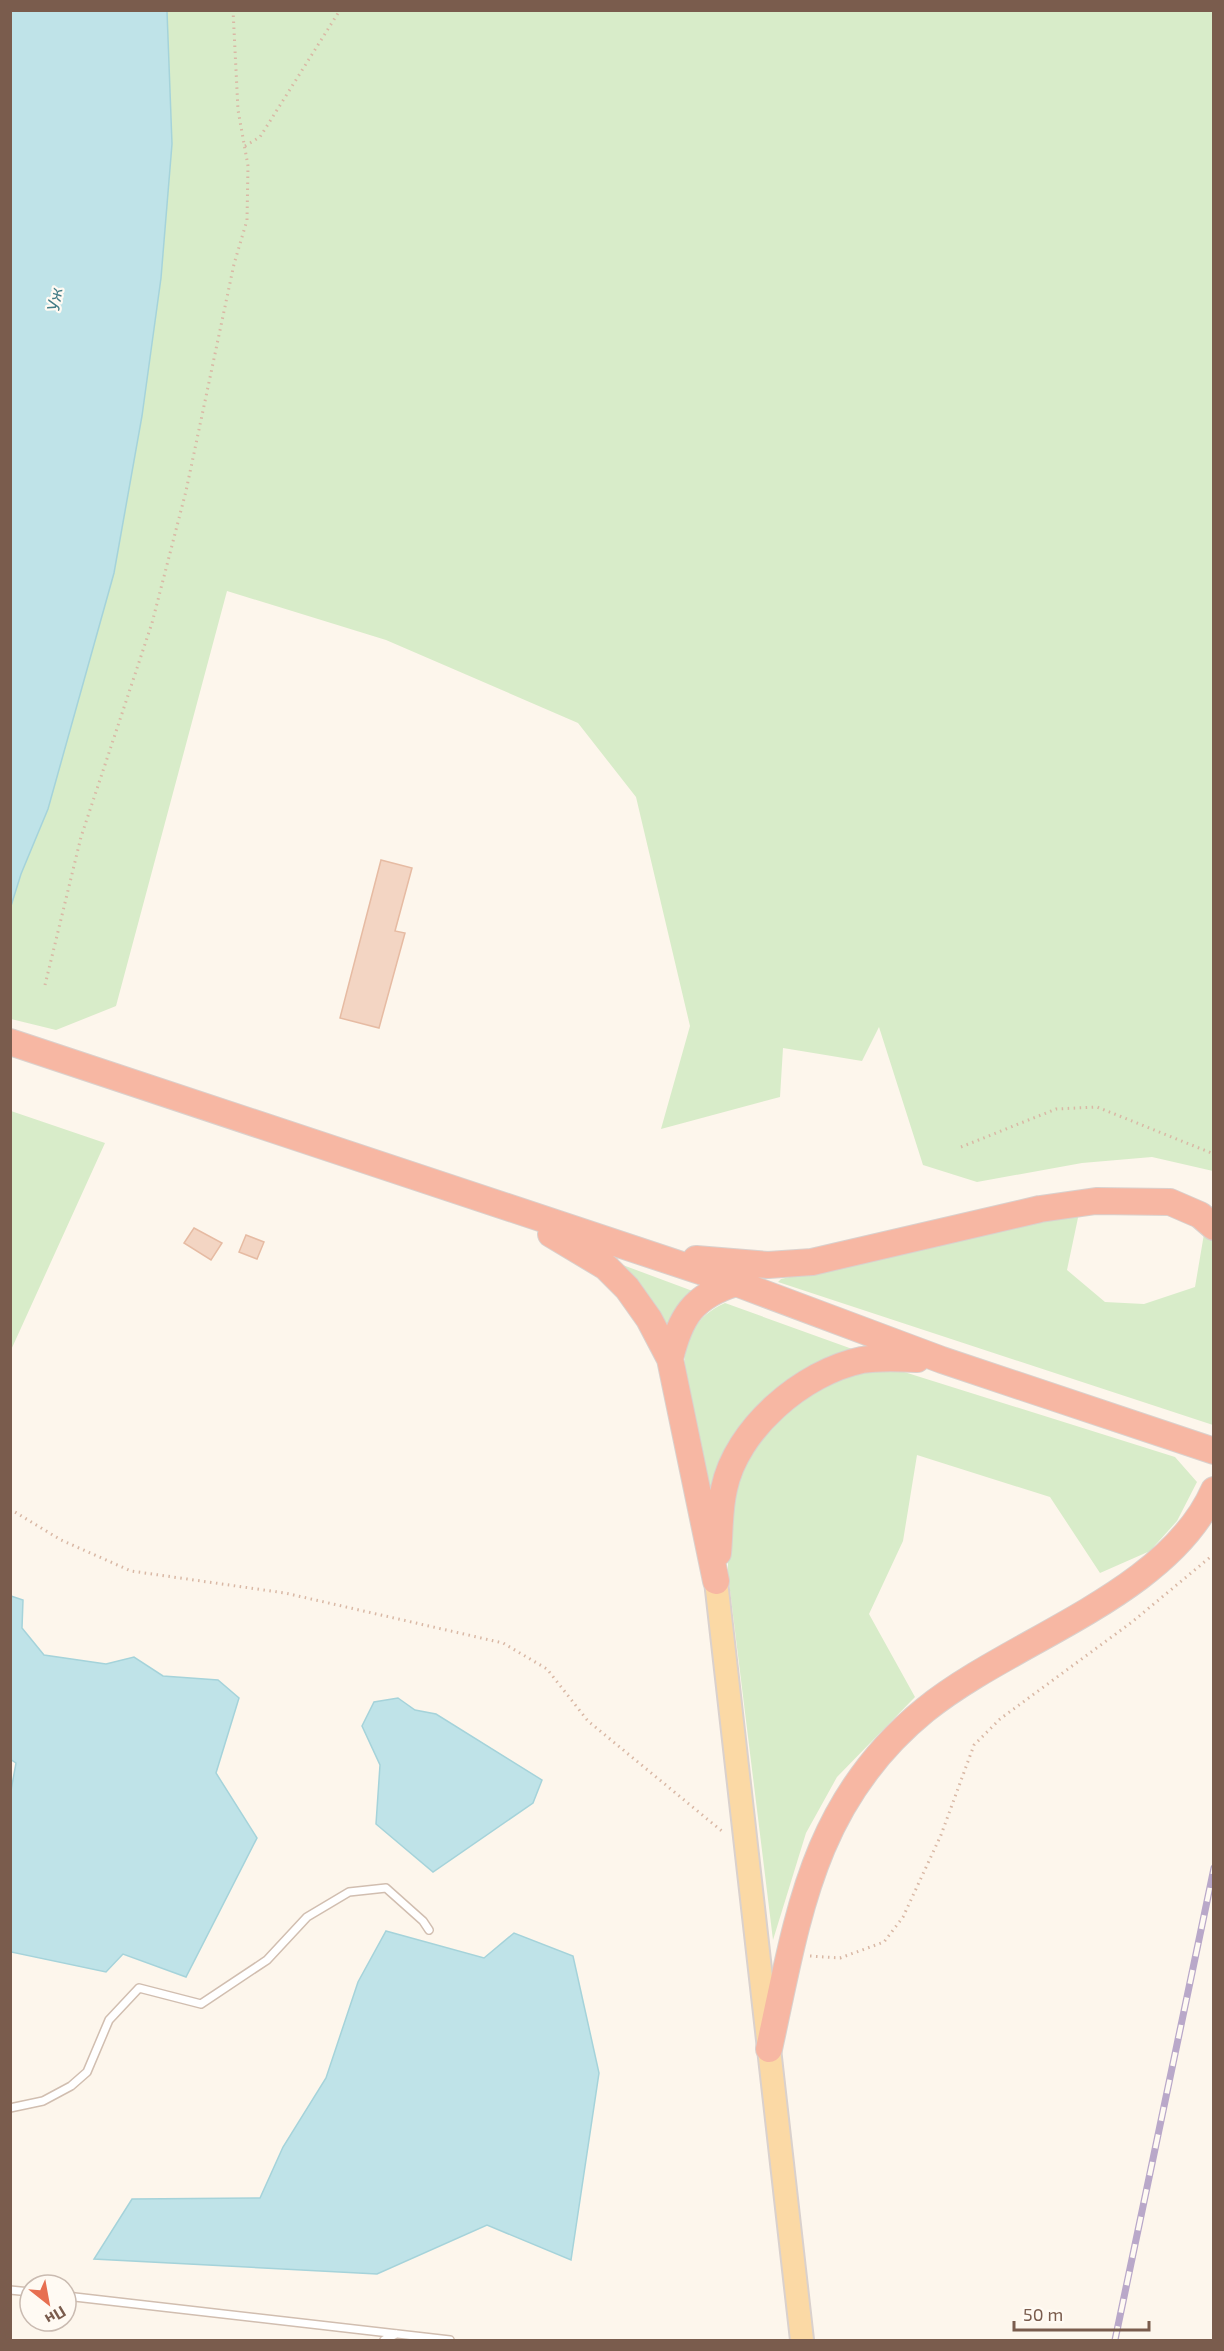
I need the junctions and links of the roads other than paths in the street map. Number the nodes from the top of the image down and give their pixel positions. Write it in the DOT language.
graph roads {
  1 [pos="10,1042"];
  2 [pos="510,1209"];
  3 [pos="1214,1227"];
  4 [pos="654,1256"];
  5 [pos="736,1283"];
  6 [pos="670,1359"];
  7 [pos="942,1360"];
  8 [pos="1214,1451"];
  9 [pos="1214,1490"];
  10 [pos="716,1581"];
  11 [pos="429,1930"];
  12 [pos="769,2049"];
  13 [pos="10,2108"];
  14 [pos="78,2297"];
  15 [pos="396,2334"];
  16 [pos="384,2340"];
  17 [pos="450,2340"];
  18 [pos="802,2340"];
  1 -- 2 [label="highway"];
  2 -- 4 [label="highway"];
  2 -- 6 [label="highway"];
  3 -- 4 [label="highway"];
  4 -- 5 [label="highway"];
  5 -- 6 [label="highway"];
  5 -- 7 [label="highway"];
  6 -- 10 [label="highway"];
  7 -- 8 [label="highway"];
  7 -- 10 [label="highway"];
  9 -- 12 [label="highway"];
  10 -- 12 [label="main road"];
  11 -- 13 [label="lane"];
  12 -- 18 [label="main road"];
  14 -- 15 [label="lane"];
  15 -- 16 [label="lane"];
  15 -- 17 [label="lane"];
}
